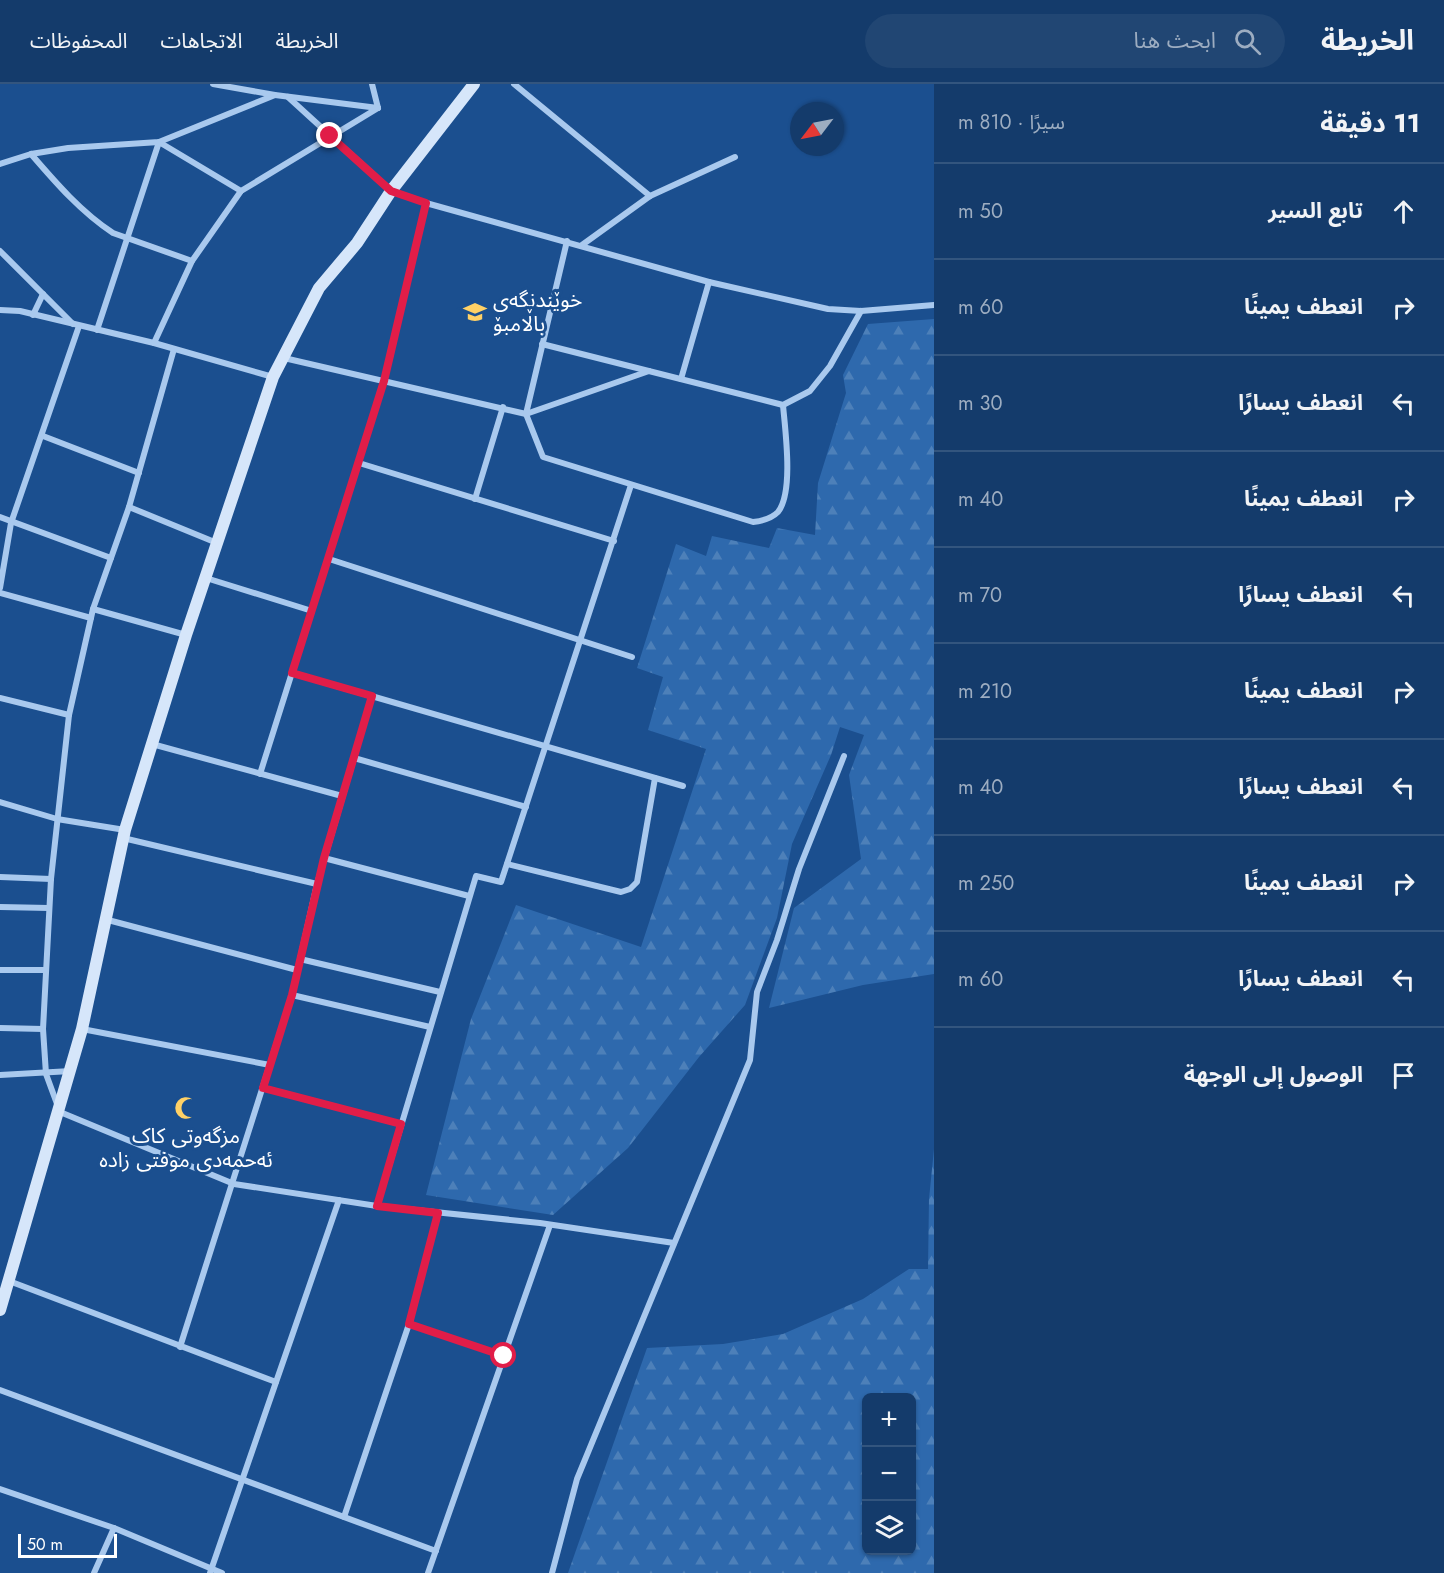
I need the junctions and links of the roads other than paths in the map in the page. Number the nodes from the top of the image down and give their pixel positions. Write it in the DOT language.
graph roads {
  1 [pos="213,84"];
  2 [pos="372,84"];
  3 [pos="474,84"];
  4 [pos="514,84"];
  5 [pos="275,95"];
  6 [pos="288,97"];
  7 [pos="378,108"];
  8 [pos="330,136"];
  9 [pos="159,142"];
  10 [pos="32,154"];
  11 [pos="735,157"];
  12 [pos="0,164"];
  13 [pos="241,191"];
  14 [pos="391,191"];
  15 [pos="650,196"];
  16 [pos="426,203"];
  17 [pos="127,237"];
  18 [pos="567,241"];
  19 [pos="582,245"];
  20 [pos="0,251"];
  21 [pos="192,261"];
  22 [pos="710,282"];
  23 [pos="43,294"];
  24 [pos="934,305"];
  25 [pos="0,310"];
  26 [pos="861,311"];
  27 [pos="33,315"];
  28 [pos="76,325"];
  29 [pos="97,330"];
  30 [pos="154,343"];
  31 [pos="542,344"];
  32 [pos="174,349"];
  33 [pos="283,358"];
  34 [pos="649,371"];
  35 [pos="273,376"];
  36 [pos="681,379"];
  37 [pos="384,381"];
  38 [pos="783,405"];
  39 [pos="503,407"];
  40 [pos="526,414"];
  41 [pos="43,436"];
  42 [pos="359,463"];
  43 [pos="140,472"];
  44 [pos="631,485"];
  45 [pos="475,499"];
  46 [pos="129,507"];
  47 [pos="0,518"];
  48 [pos="11,523"];
  49 [pos="614,541"];
  50 [pos="218,543"];
  51 [pos="111,558"];
  52 [pos="329,559"];
  53 [pos="206,578"];
  54 [pos="0,588"];
  55 [pos="0,593"];
  56 [pos="93,609"];
  57 [pos="312,611"];
  58 [pos="91,618"];
  59 [pos="186,635"];
  60 [pos="581,640"];
  61 [pos="632,657"];
  62 [pos="292,673"];
  63 [pos="372,696"];
  64 [pos="0,698"];
  65 [pos="69,715"];
  66 [pos="152,744"];
  67 [pos="547,746"];
  68 [pos="844,756"];
  69 [pos="354,758"];
  70 [pos="260,774"];
  71 [pos="655,778"];
  72 [pos="684,786"];
  73 [pos="342,796"];
  74 [pos="0,802"];
  75 [pos="526,807"];
  76 [pos="57,819"];
  77 [pos="124,834"];
  78 [pos="324,858"];
  79 [pos="507,864"];
  80 [pos="0,878"];
  81 [pos="51,879"];
  82 [pos="317,884"];
  83 [pos="469,896"];
  84 [pos="0,907"];
  85 [pos="49,908"];
  86 [pos="108,920"];
  87 [pos="300,959"];
  88 [pos="0,970"];
  89 [pos="45,970"];
  90 [pos="297,970"];
  91 [pos="441,992"];
  92 [pos="292,995"];
  93 [pos="0,1028"];
  94 [pos="430,1028"];
  95 [pos="43,1029"];
  96 [pos="82,1029"];
  97 [pos="270,1065"];
  98 [pos="71,1071"];
  99 [pos="46,1074"];
  100 [pos="0,1075"];
  101 [pos="263,1088"];
  102 [pos="60,1112"];
  103 [pos="401,1124"];
  104 [pos="234,1184"];
  105 [pos="339,1200"];
  106 [pos="377,1206"];
  107 [pos="438,1213"];
  108 [pos="550,1225"];
  109 [pos="674,1243"];
  110 [pos="9,1281"];
  111 [pos="0,1310"];
  112 [pos="409,1324"];
  113 [pos="180,1347"];
  114 [pos="504,1356"];
  115 [pos="276,1382"];
  116 [pos="0,1390"];
  117 [pos="242,1480"];
  118 [pos="0,1489"];
  119 [pos="344,1517"];
  120 [pos="114,1528"];
  121 [pos="436,1551"];
  122 [pos="210,1571"];
  123 [pos="94,1573"];
  124 [pos="222,1573"];
  125 [pos="428,1573"];
  126 [pos="552,1573"];
  1 -- 5 [label="street"];
  2 -- 7 [label="street"];
  3 -- 14 [label="street"];
  4 -- 15 [label="street"];
  5 -- 6 [label="street"];
  5 -- 9 [label="street"];
  6 -- 7 [label="street"];
  6 -- 8 [label="street"];
  7 -- 8 [label="street"];
  8 -- 13 [label="street"];
  8 -- 14 [label="street"];
  9 -- 10 [label="street"];
  9 -- 13 [label="street"];
  9 -- 17 [label="street"];
  10 -- 12 [label="street"];
  10 -- 17 [label="street"];
  11 -- 15 [label="street"];
  13 -- 21 [label="street"];
  14 -- 16 [label="street"];
  14 -- 33 [label="street"];
  15 -- 19 [label="street"];
  16 -- 18 [label="street"];
  16 -- 37 [label="street"];
  17 -- 21 [label="street"];
  17 -- 29 [label="street"];
  18 -- 19 [label="street"];
  18 -- 31 [label="street"];
  19 -- 22 [label="street"];
  20 -- 23 [label="street"];
  21 -- 30 [label="street"];
  22 -- 26 [label="street"];
  22 -- 36 [label="street"];
  23 -- 27 [label="street"];
  23 -- 28 [label="street"];
  24 -- 26 [label="street"];
  25 -- 27 [label="street"];
  26 -- 38 [label="street"];
  27 -- 28 [label="street"];
  28 -- 29 [label="street"];
  28 -- 41 [label="street"];
  29 -- 30 [label="street"];
  30 -- 32 [label="street"];
  31 -- 34 [label="street"];
  31 -- 40 [label="street"];
  32 -- 35 [label="street"];
  32 -- 43 [label="street"];
  33 -- 35 [label="street"];
  33 -- 37 [label="street"];
  34 -- 36 [label="street"];
  34 -- 40 [label="street"];
  35 -- 50 [label="street"];
  36 -- 38 [label="street"];
  37 -- 39 [label="street"];
  37 -- 42 [label="street"];
  38 -- 44 [label="street"];
  39 -- 40 [label="street"];
  39 -- 45 [label="street"];
  40 -- 44 [label="street"];
  41 -- 43 [label="street"];
  41 -- 48 [label="street"];
  42 -- 45 [label="street"];
  42 -- 52 [label="street"];
  43 -- 46 [label="street"];
  44 -- 49 [label="street"];
  45 -- 49 [label="street"];
  46 -- 50 [label="street"];
  46 -- 51 [label="street"];
  47 -- 48 [label="street"];
  48 -- 51 [label="street"];
  48 -- 54 [label="street"];
  49 -- 60 [label="street"];
  50 -- 53 [label="street"];
  51 -- 56 [label="street"];
  52 -- 57 [label="street"];
  52 -- 60 [label="street"];
  53 -- 57 [label="street"];
  53 -- 59 [label="street"];
  55 -- 58 [label="street"];
  56 -- 58 [label="street"];
  56 -- 59 [label="street"];
  57 -- 62 [label="street"];
  58 -- 65 [label="street"];
  59 -- 66 [label="street"];
  60 -- 61 [label="street"];
  60 -- 67 [label="street"];
  62 -- 63 [label="street"];
  62 -- 70 [label="street"];
  63 -- 67 [label="street"];
  63 -- 69 [label="street"];
  64 -- 65 [label="street"];
  65 -- 76 [label="street"];
  66 -- 70 [label="street"];
  66 -- 77 [label="street"];
  67 -- 71 [label="street"];
  67 -- 75 [label="street"];
  68 -- 109 [label="street"];
  69 -- 73 [label="street"];
  69 -- 75 [label="street"];
  70 -- 73 [label="street"];
  71 -- 72 [label="street"];
  71 -- 79 [label="street"];
  73 -- 78 [label="street"];
  74 -- 76 [label="street"];
  75 -- 79 [label="street"];
  76 -- 77 [label="street"];
  76 -- 81 [label="street"];
  77 -- 82 [label="street"];
  77 -- 86 [label="street"];
  78 -- 82 [label="street"];
  78 -- 83 [label="street"];
  79 -- 83 [label="street"];
  80 -- 81 [label="street"];
  81 -- 85 [label="street"];
  82 -- 87 [label="street"];
  83 -- 91 [label="street"];
  84 -- 85 [label="street"];
  85 -- 89 [label="street"];
  86 -- 90 [label="street"];
  86 -- 96 [label="street"];
  87 -- 90 [label="street"];
  87 -- 91 [label="street"];
  88 -- 89 [label="street"];
  89 -- 95 [label="street"];
  90 -- 92 [label="street"];
  91 -- 94 [label="street"];
  92 -- 94 [label="street"];
  92 -- 97 [label="street"];
  93 -- 95 [label="street"];
  94 -- 103 [label="street"];
  95 -- 99 [label="street"];
  96 -- 97 [label="street"];
  96 -- 98 [label="street"];
  97 -- 101 [label="street"];
  98 -- 99 [label="street"];
  98 -- 102 [label="street"];
  99 -- 100 [label="street"];
  99 -- 102 [label="street"];
  101 -- 103 [label="street"];
  101 -- 104 [label="street"];
  102 -- 104 [label="street"];
  102 -- 110 [label="street"];
  103 -- 106 [label="street"];
  104 -- 105 [label="street"];
  104 -- 113 [label="street"];
  105 -- 106 [label="street"];
  105 -- 115 [label="street"];
  106 -- 107 [label="street"];
  107 -- 108 [label="street"];
  107 -- 112 [label="street"];
  108 -- 109 [label="street"];
  108 -- 114 [label="street"];
  109 -- 126 [label="street"];
  110 -- 111 [label="street"];
  110 -- 113 [label="street"];
  112 -- 114 [label="street"];
  112 -- 119 [label="street"];
  113 -- 115 [label="street"];
  114 -- 121 [label="street"];
  115 -- 117 [label="street"];
  116 -- 117 [label="street"];
  117 -- 119 [label="street"];
  117 -- 122 [label="street"];
  118 -- 120 [label="street"];
  119 -- 121 [label="street"];
  120 -- 122 [label="street"];
  120 -- 123 [label="street"];
  121 -- 125 [label="street"];
  122 -- 124 [label="street"];
}
